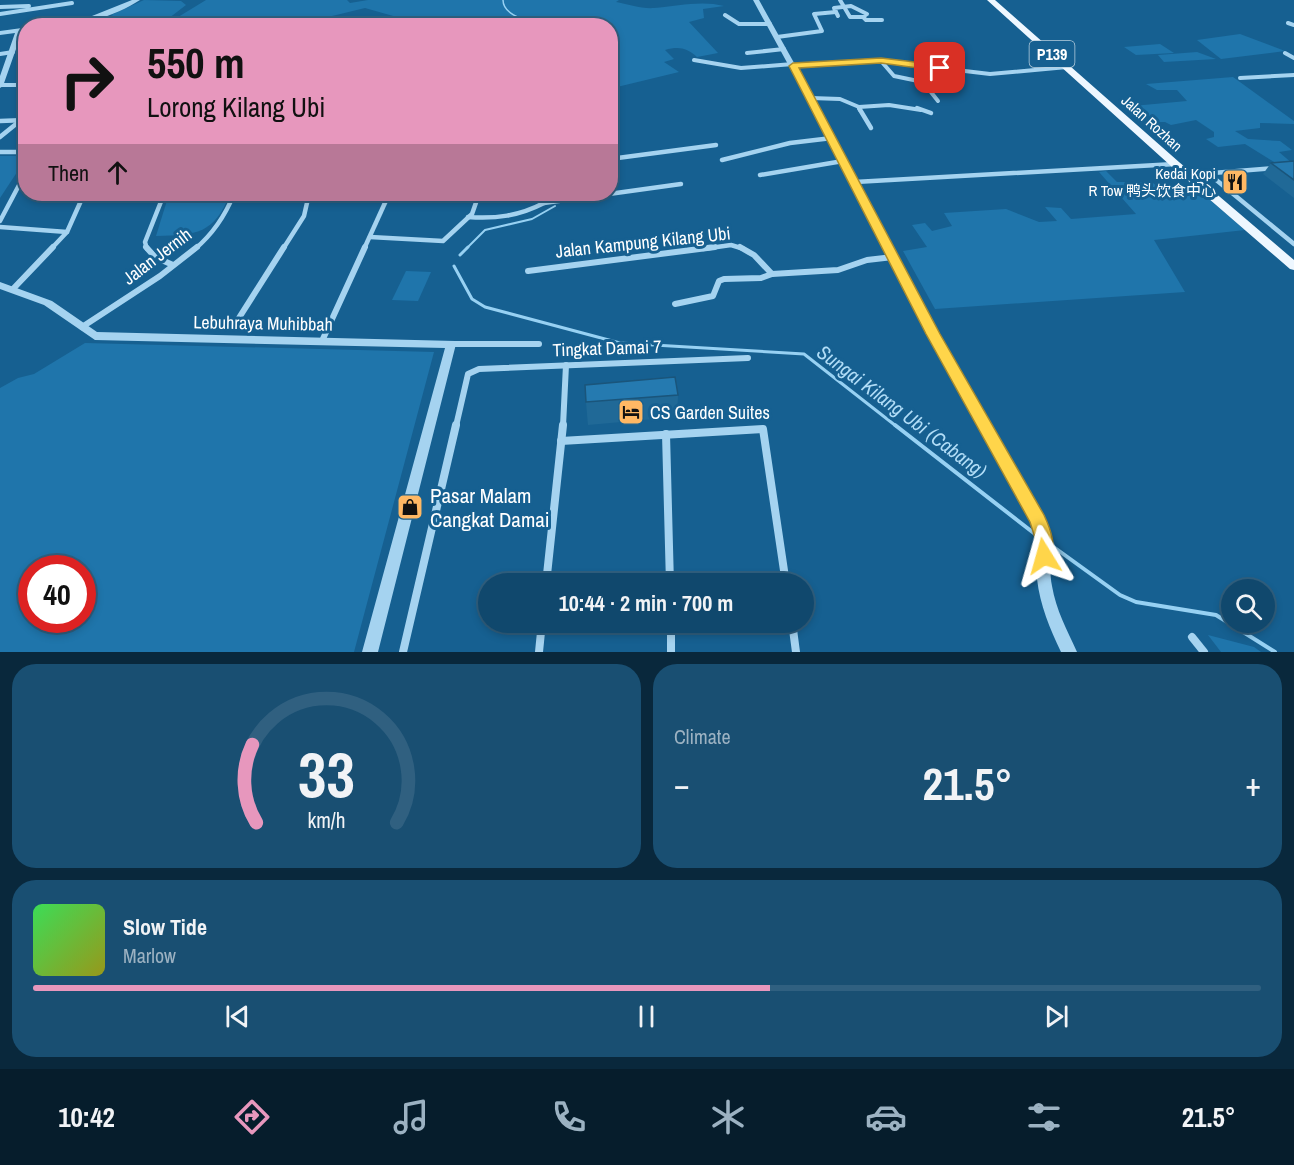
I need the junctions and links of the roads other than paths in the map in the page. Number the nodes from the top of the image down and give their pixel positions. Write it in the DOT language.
graph roads {
  1 [pos="137,0"];
  2 [pos="756,0"];
  3 [pos="840,0"];
  4 [pos="991,0"];
  5 [pos="72,3"];
  6 [pos="0,7"];
  7 [pos="843,7"];
  8 [pos="34,9"];
  9 [pos="0,14"];
  10 [pos="725,15"];
  11 [pos="93,18"];
  12 [pos="863,18"];
  13 [pos="882,20"];
  14 [pos="1288,23"];
  15 [pos="770,24"];
  16 [pos="1294,25"];
  17 [pos="18,31"];
  18 [pos="0,33"];
  19 [pos="777,37"];
  20 [pos="18,40"];
  21 [pos="784,49"];
  22 [pos="13,52"];
  23 [pos="747,53"];
  24 [pos="1285,53"];
  25 [pos="0,54"];
  26 [pos="1294,58"];
  27 [pos="694,60"];
  28 [pos="881,61"];
  29 [pos="793,65"];
  30 [pos="1067,67"];
  31 [pos="1294,75"];
  32 [pos="1240,78"];
  33 [pos="18,85"];
  34 [pos="1,86"];
  35 [pos="811,98"];
  36 [pos="938,101"];
  37 [pos="859,107"];
  38 [pos="931,113"];
  39 [pos="18,120"];
  40 [pos="0,121"];
  41 [pos="18,124"];
  42 [pos="871,128"];
  43 [pos="0,137"];
  44 [pos="832,138"];
  45 [pos="716,145"];
  46 [pos="0,152"];
  47 [pos="18,152"];
  48 [pos="618,158"];
  49 [pos="722,160"];
  50 [pos="843,161"];
  51 [pos="1175,164"];
  52 [pos="1282,168"];
  53 [pos="1209,174"];
  54 [pos="760,175"];
  55 [pos="1188,175"];
  56 [pos="855,182"];
  57 [pos="681,184"];
  58 [pos="18,187"];
  59 [pos="618,193"];
  60 [pos="81,201"];
  61 [pos="161,201"];
  62 [pos="231,201"];
  63 [pos="307,201"];
  64 [pos="386,201"];
  65 [pos="478,201"];
  66 [pos="558,201"];
  67 [pos="544,203"];
  68 [pos="468,217"];
  69 [pos="0,220"];
  70 [pos="0,227"];
  71 [pos="67,232"];
  72 [pos="370,237"];
  73 [pos="1294,244"];
  74 [pos="893,257"];
  75 [pos="173,265"];
  76 [pos="1294,266"];
  77 [pos="528,271"];
  78 [pos="772,274"];
  79 [pos="0,285"];
  80 [pos="13,289"];
  81 [pos="675,304"];
  82 [pos="237,321"];
  83 [pos="82,327"];
  84 [pos="322,341"];
  85 [pos="451,344"];
  86 [pos="539,344"];
  87 [pos="748,358"];
  88 [pos="566,365"];
  89 [pos="666,434"];
  90 [pos="561,441"];
  91 [pos="547,573"];
  92 [pos="670,573"];
  93 [pos="784,573"];
  94 [pos="541,633"];
  95 [pos="670,633"];
  96 [pos="793,633"];
  97 [pos="1192,637"];
  98 [pos="370,652"];
  99 [pos="404,652"];
  100 [pos="539,652"];
  101 [pos="671,652"];
  102 [pos="796,652"];
  103 [pos="1069,652"];
  104 [pos="1204,652"];
  1 -- 11 [label="street"];
  2 -- 15 [label="street"];
  3 -- 7 [label="street"];
  4 -- 30 [label="main road, Jalan Rozhan / P139"];
  5 -- 8 [label="street"];
  6 -- 8 [label="street"];
  7 -- 12 [label="street"];
  7 -- 12 [label="street"];
  7 -- 19 [label="street"];
  8 -- 9 [label="street"];
  10 -- 15 [label="street"];
  12 -- 13 [label="street"];
  14 -- 16 [label="street"];
  15 -- 19 [label="street"];
  17 -- 18 [label="street"];
  19 -- 21 [label="street"];
  20 -- 22 [label="street"];
  21 -- 23 [label="street"];
  21 -- 29 [label="street"];
  22 -- 25 [label="street"];
  22 -- 34 [label="street"];
  24 -- 26 [label="street"];
  27 -- 29 [label="street"];
  28 -- 29 [label="street"];
  28 -- 30 [label="street"];
  28 -- 36 [label="street"];
  29 -- 35 [label="street"];
  30 -- 51 [label="main road, Jalan Rozhan / P139"];
  31 -- 32 [label="street"];
  33 -- 34 [label="street"];
  35 -- 37 [label="street"];
  35 -- 44 [label="street"];
  37 -- 38 [label="street"];
  37 -- 42 [label="street"];
  39 -- 40 [label="street"];
  41 -- 43 [label="street"];
  44 -- 49 [label="street"];
  44 -- 50 [label="street"];
  45 -- 48 [label="street"];
  46 -- 47 [label="street"];
  50 -- 54 [label="street"];
  50 -- 56 [label="street"];
  51 -- 55 [label="main road, Jalan Rozhan / P139"];
  51 -- 56 [label="street"];
  52 -- 53 [label="street"];
  53 -- 55 [label="street"];
  53 -- 73 [label="street"];
  55 -- 76 [label="main road, Jalan Rozhan / P139"];
  56 -- 74 [label="street"];
  57 -- 59 [label="street"];
  58 -- 69 [label="street"];
  60 -- 71 [label="street"];
  61 -- 75 [label="street"];
  62 -- 75 [label="street, Jalan Jernih"];
  63 -- 82 [label="street"];
  64 -- 72 [label="street"];
  65 -- 68 [label="street"];
  66 -- 67 [label="street"];
  67 -- 68 [label="street"];
  68 -- 72 [label="street"];
  70 -- 71 [label="street"];
  71 -- 80 [label="street"];
  72 -- 84 [label="street"];
  74 -- 78 [label="street"];
  74 -- 103 [label="street"];
  75 -- 83 [label="street, Jalan Jernih"];
  77 -- 78 [label="street, Jalan Kampung Kilang Ubi"];
  78 -- 81 [label="street"];
  79 -- 80 [label="street, Lebuhraya Muhibbah"];
  80 -- 83 [label="street, Lebuhraya Muhibbah"];
  83 -- 84 [label="street, Lebuhraya Muhibbah"];
  84 -- 85 [label="street, Lebuhraya Muhibbah"];
  85 -- 86 [label="street, Lebuhraya Muhibbah"];
  85 -- 98 [label="street"];
  87 -- 88 [label="street, Tingkat Damai 7"];
  88 -- 90 [label="street"];
  88 -- 99 [label="street, Tingkat Damai 7"];
  89 -- 90 [label="street"];
  89 -- 92 [label="street"];
  89 -- 93 [label="street"];
  90 -- 91 [label="street"];
  94 -- 100 [label="street"];
  95 -- 101 [label="street"];
  96 -- 102 [label="street"];
  97 -- 104 [label="street"];
}
